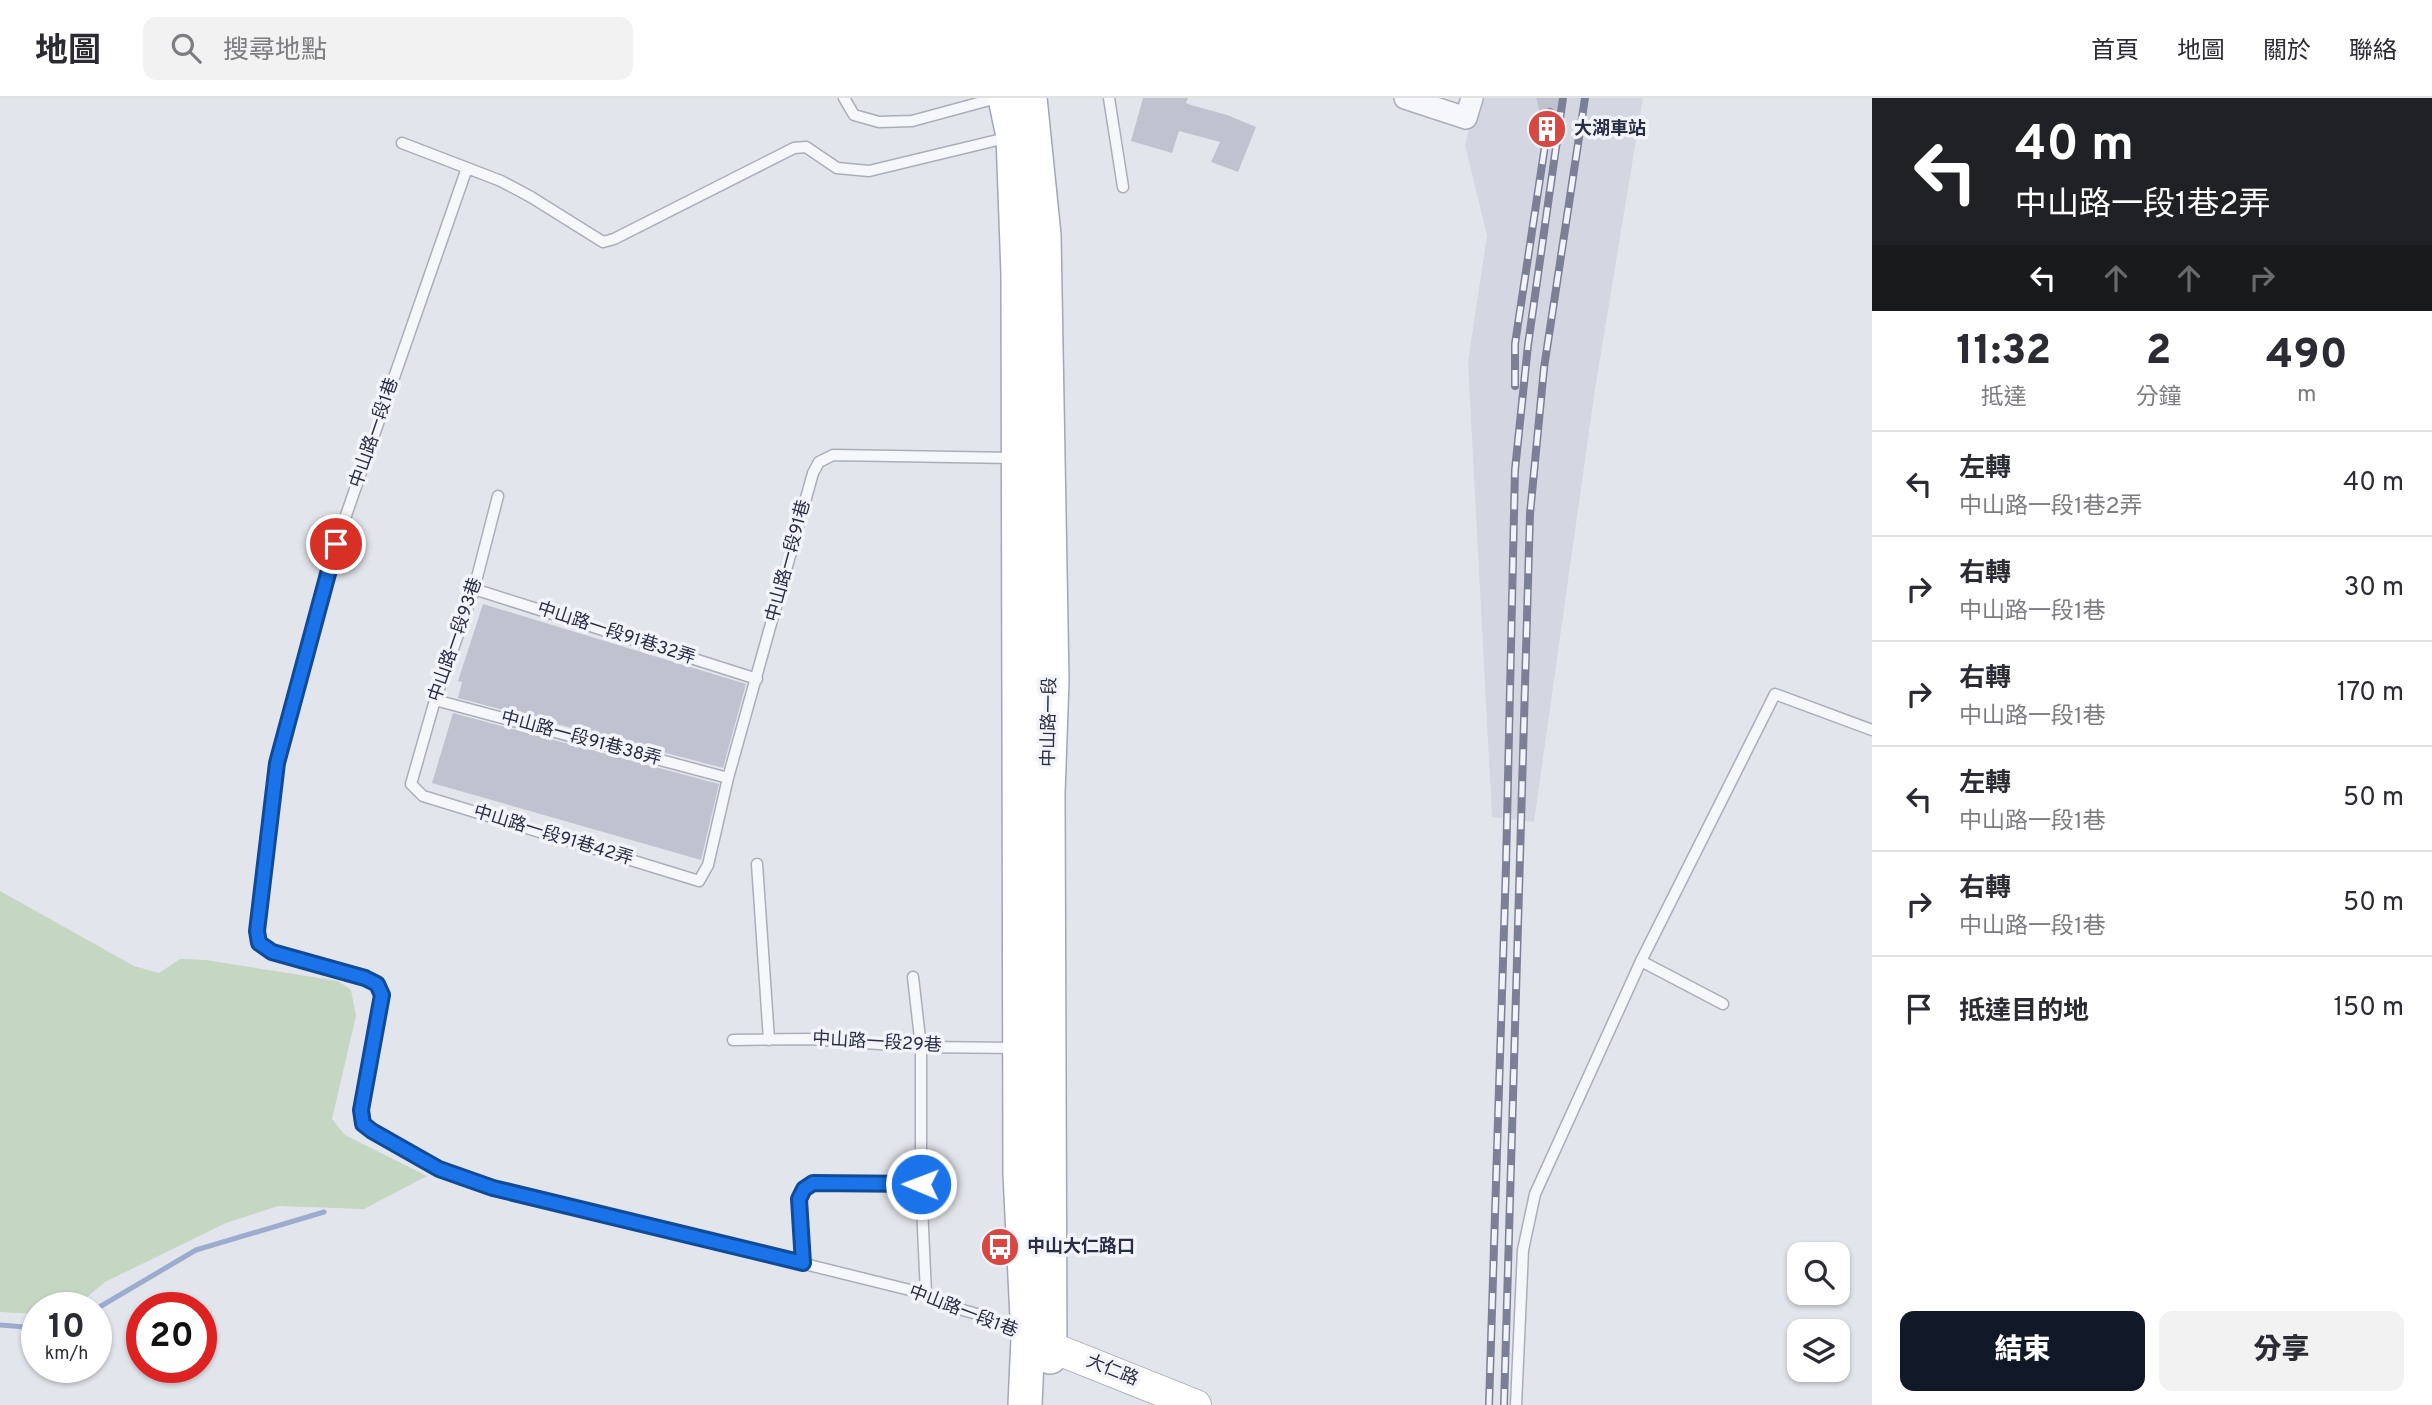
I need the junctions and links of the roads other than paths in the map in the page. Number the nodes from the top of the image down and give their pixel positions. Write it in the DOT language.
graph roads {
  1 [pos="844,98"];
  2 [pos="997,98"];
  3 [pos="1005,98"];
  4 [pos="1030,98"];
  5 [pos="1109,98"];
  6 [pos="1405,98"];
  7 [pos="1472,98"];
  8 [pos="1013,136"];
  9 [pos="402,143"];
  10 [pos="467,168"];
  11 [pos="1123,187"];
  12 [pos="1032,458"];
  13 [pos="498,496"];
  14 [pos="474,589"];
  15 [pos="757,679"];
  16 [pos="435,701"];
  17 [pos="1872,730"];
  18 [pos="727,778"];
  19 [pos="411,784"];
  20 [pos="757,864"];
  21 [pos="699,881"];
  22 [pos="1642,961"];
  23 [pos="913,977"];
  24 [pos="1723,1004"];
  25 [pos="733,1040"];
  26 [pos="769,1040"];
  27 [pos="921,1047"];
  28 [pos="1022,1048"];
  29 [pos="921,1184"];
  30 [pos="803,1263"];
  31 [pos="926,1294"];
  32 [pos="1039,1342"];
  33 [pos="1025,1405"];
  34 [pos="1048,1405"];
  35 [pos="1196,1405"];
  36 [pos="1516,1405"];
  1 -- 2 [label="lane"];
  3 -- 8 [label="main road, 中山路一段"];
  4 -- 12 [label="main road, 中山路一段"];
  5 -- 11 [label="lane"];
  6 -- 7 [label="street"];
  8 -- 10 [label="lane"];
  8 -- 12 [label="main road, 中山路一段"];
  9 -- 10 [label="lane"];
  10 -- 30 [label="lane, 中山路一段1巷"];
  12 -- 15 [label="lane, 中山路一段91巷"];
  12 -- 28 [label="main road, 中山路一段"];
  12 -- 32 [label="main road, 中山路一段"];
  13 -- 14 [label="lane, 中山路一段93巷"];
  14 -- 15 [label="lane, 中山路一段91巷32弄"];
  14 -- 16 [label="lane, 中山路一段93巷"];
  15 -- 18 [label="lane, 中山路一段91巷"];
  16 -- 18 [label="lane, 中山路一段91巷38弄"];
  16 -- 19 [label="lane, 中山路一段93巷"];
  17 -- 22 [label="lane"];
  18 -- 21 [label="lane, 中山路一段91巷"];
  19 -- 21 [label="lane, 中山路一段91巷42弄"];
  20 -- 26 [label="lane"];
  22 -- 24 [label="lane"];
  22 -- 36 [label="lane"];
  23 -- 27 [label="lane"];
  25 -- 26 [label="lane, 中山路一段29巷"];
  26 -- 27 [label="lane, 中山路一段29巷"];
  27 -- 28 [label="lane, 中山路一段29巷"];
  27 -- 29 [label="lane"];
  28 -- 32 [label="main road, 中山路一段"];
  29 -- 30 [label="lane"];
  29 -- 31 [label="lane"];
  30 -- 31 [label="lane, 中山路一段1巷"];
  31 -- 32 [label="lane, 中山路一段1巷"];
  32 -- 33 [label="main road"];
  32 -- 34 [label="main road"];
  32 -- 35 [label="street, 大仁路"];
}
